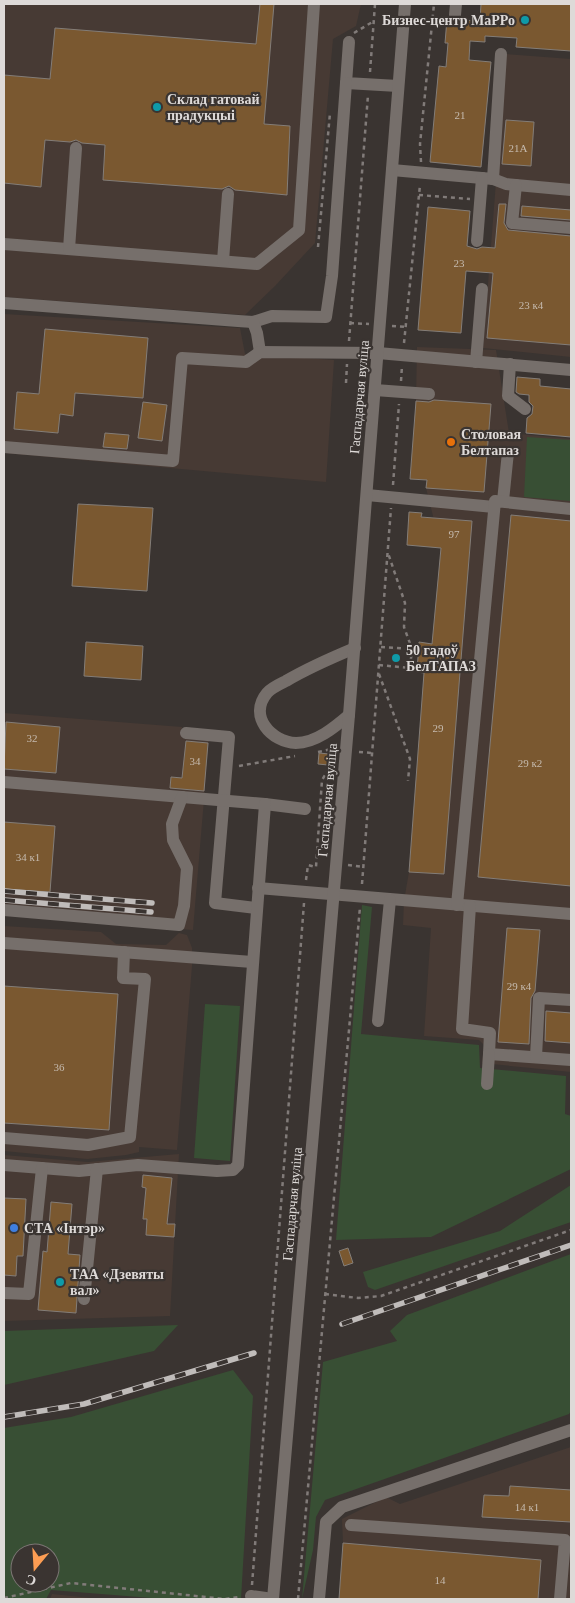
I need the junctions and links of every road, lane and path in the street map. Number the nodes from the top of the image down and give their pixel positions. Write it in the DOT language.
graph roads {
  1 [pos="314,4"];
  2 [pos="376,4"];
  3 [pos="405,4"];
  4 [pos="349,42"];
  5 [pos="500,54"];
  6 [pos="346,83"];
  7 [pos="369,84"];
  8 [pos="398,86"];
  9 [pos="76,148"];
  10 [pos="392,170"];
  11 [pos="487,179"];
  12 [pos="516,185"];
  13 [pos="571,190"];
  14 [pos="228,194"];
  15 [pos="419,195"];
  16 [pos="480,200"];
  17 [pos="571,228"];
  18 [pos="477,241"];
  19 [pos="4,244"];
  20 [pos="69,249"];
  21 [pos="223,261"];
  22 [pos="482,289"];
  23 [pos="4,303"];
  24 [pos="253,322"];
  25 [pos="350,323"];
  26 [pos="380,325"];
  27 [pos="260,352"];
  28 [pos="348,353"];
  29 [pos="378,353"];
  30 [pos="403,355"];
  31 [pos="476,362"];
  32 [pos="510,364"];
  33 [pos="571,370"];
  34 [pos="346,383"];
  35 [pos="375,390"];
  36 [pos="400,392"];
  37 [pos="429,394"];
  38 [pos="525,409"];
  39 [pos="4,447"];
  40 [pos="508,452"];
  41 [pos="367,495"];
  42 [pos="392,497"];
  43 [pos="499,504"];
  44 [pos="571,509"];
  45 [pos="388,551"];
  46 [pos="380,646"];
  47 [pos="355,648"];
  48 [pos="412,649"];
  49 [pos="379,665"];
  50 [pos="378,672"];
  51 [pos="350,715"];
  52 [pos="186,732"];
  53 [pos="359,752"];
  54 [pos="313,753"];
  55 [pos="372,753"];
  56 [pos="303,754"];
  57 [pos="227,768"];
  58 [pos="408,781"];
  59 [pos="4,782"];
  60 [pos="182,797"];
  61 [pos="225,801"];
  62 [pos="264,804"];
  63 [pos="305,809"];
  64 [pos="258,888"];
  65 [pos="305,893"];
  66 [pos="334,895"];
  67 [pos="360,897"];
  68 [pos="390,900"];
  69 [pos="464,906"];
  70 [pos="256,908"];
  71 [pos="4,910"];
  72 [pos="571,914"];
  73 [pos="4,943"];
  74 [pos="124,952"];
  75 [pos="252,962"];
  76 [pos="571,1000"];
  77 [pos="378,1021"];
  78 [pos="489,1054"];
  79 [pos="536,1057"];
  80 [pos="571,1060"];
  81 [pos="487,1084"];
  82 [pos="4,1138"];
  83 [pos="4,1165"];
  84 [pos="42,1168"];
  85 [pos="97,1169"];
  86 [pos="571,1230"];
  87 [pos="4,1292"];
  88 [pos="325,1294"];
  89 [pos="84,1299"];
  90 [pos="571,1430"];
  91 [pos="351,1525"];
  92 [pos="568,1540"];
  93 [pos="251,1596"];
  94 [pos="4,1598"];
  95 [pos="273,1599"];
  96 [pos="298,1599"];
  97 [pos="319,1599"];
  98 [pos="560,1599"];
  1 -- 21 [label="street"];
  2 -- 7 [label="path"];
  3 -- 8 [label="street, Гаспадарчая вуліца"];
  4 -- 6 [label="street"];
  5 -- 11 [label="street"];
  6 -- 7 [label="street"];
  6 -- 24 [label="street"];
  7 -- 8 [label="street"];
  7 -- 25 [label="path"];
  8 -- 10 [label="street, Гаспадарчая вуліца"];
  9 -- 20 [label="street"];
  10 -- 11 [label="street"];
  10 -- 26 [label="street, Гаспадарчая вуліца"];
  11 -- 12 [label="street"];
  11 -- 16 [label="street"];
  12 -- 13 [label="street"];
  12 -- 17 [label="street"];
  14 -- 21 [label="street"];
  15 -- 16 [label="path"];
  16 -- 18 [label="street"];
  19 -- 20 [label="street"];
  20 -- 21 [label="street"];
  22 -- 31 [label="street"];
  23 -- 24 [label="street"];
  24 -- 27 [label="street"];
  25 -- 26 [label="path"];
  25 -- 28 [label="path"];
  26 -- 29 [label="street, Гаспадарчая вуліца"];
  27 -- 28 [label="street"];
  27 -- 39 [label="street"];
  28 -- 29 [label="street"];
  28 -- 34 [label="path"];
  29 -- 30 [label="street"];
  29 -- 35 [label="street, Гаспадарчая вуліца"];
  30 -- 31 [label="street"];
  30 -- 36 [label="path"];
  31 -- 32 [label="street"];
  32 -- 33 [label="street"];
  32 -- 38 [label="street"];
  35 -- 36 [label="street"];
  35 -- 41 [label="street, Гаспадарчая вуліца"];
  36 -- 37 [label="street"];
  36 -- 42 [label="path"];
  40 -- 43 [label="street"];
  41 -- 42 [label="street"];
  41 -- 47 [label="street, Гаспадарчая вуліца"];
  42 -- 43 [label="street"];
  42 -- 45 [label="path"];
  43 -- 44 [label="street"];
  43 -- 69 [label="street"];
  45 -- 46 [label="path"];
  45 -- 48 [label="path"];
  46 -- 48 [label="path"];
  46 -- 49 [label="path"];
  47 -- 51 [label="street, Гаспадарчая вуліца"];
  47 -- 51 [label="street"];
  48 -- 49 [label="path"];
  49 -- 50 [label="path"];
  50 -- 55 [label="path"];
  50 -- 58 [label="path"];
  51 -- 66 [label="street, Гаспадарчая вуліца"];
  52 -- 57 [label="street"];
  53 -- 55 [label="path"];
  54 -- 65 [label="path"];
  55 -- 67 [label="path"];
  56 -- 57 [label="path"];
  57 -- 61 [label="street"];
  59 -- 60 [label="street"];
  60 -- 61 [label="street"];
  60 -- 71 [label="street"];
  61 -- 62 [label="street"];
  61 -- 70 [label="street"];
  62 -- 63 [label="street"];
  62 -- 64 [label="street"];
  64 -- 65 [label="street"];
  64 -- 70 [label="street"];
  65 -- 66 [label="street"];
  65 -- 93 [label="path"];
  66 -- 67 [label="street"];
  66 -- 95 [label="street, Гаспадарчая вуліца"];
  67 -- 68 [label="street"];
  67 -- 88 [label="path"];
  68 -- 69 [label="street"];
  68 -- 77 [label="street"];
  69 -- 72 [label="street"];
  69 -- 78 [label="street"];
  70 -- 75 [label="street"];
  73 -- 74 [label="street"];
  74 -- 75 [label="street"];
  74 -- 82 [label="street"];
  75 -- 85 [label="street"];
  76 -- 79 [label="street"];
  78 -- 79 [label="street"];
  78 -- 81 [label="street"];
  79 -- 80 [label="street"];
  83 -- 84 [label="street"];
  84 -- 85 [label="street"];
  84 -- 87 [label="street"];
  85 -- 89 [label="street"];
  86 -- 88 [label="path"];
  88 -- 96 [label="path"];
  90 -- 97 [label="street"];
  91 -- 92 [label="street"];
  92 -- 98 [label="street"];
  93 -- 94 [label="path"];
  93 -- 95 [label="street"];
}
